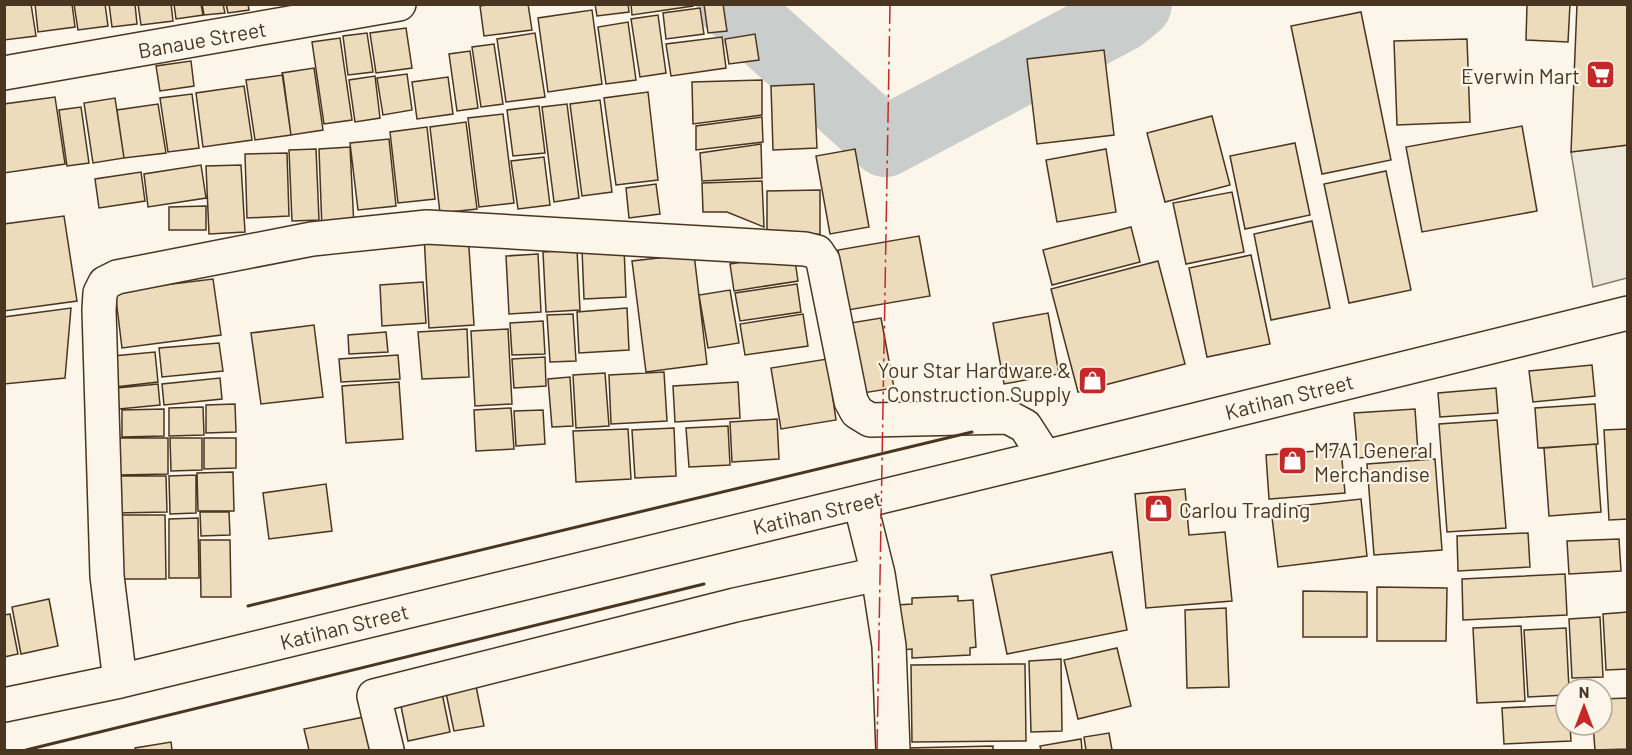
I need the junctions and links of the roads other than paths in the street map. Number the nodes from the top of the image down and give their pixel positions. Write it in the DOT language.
graph roads {
  1 [pos="399,4"];
  2 [pos="4,73"];
  3 [pos="1628,313"];
  4 [pos="1045,457"];
  5 [pos="860,502"];
  6 [pos="878,574"];
  7 [pos="120,681"];
  8 [pos="4,705"];
  9 [pos="387,750"];
  10 [pos="893,750"];
  1 -- 2 [label="street, Banaue Street"];
  3 -- 4 [label="street, Katihan Street"];
  4 -- 5 [label="street, Katihan Street"];
  4 -- 7 [label="street"];
  5 -- 6 [label="street"];
  5 -- 7 [label="street, Katihan Street"];
  6 -- 9 [label="street"];
  6 -- 10 [label="street"];
  7 -- 8 [label="street, Katihan Street"];
}
